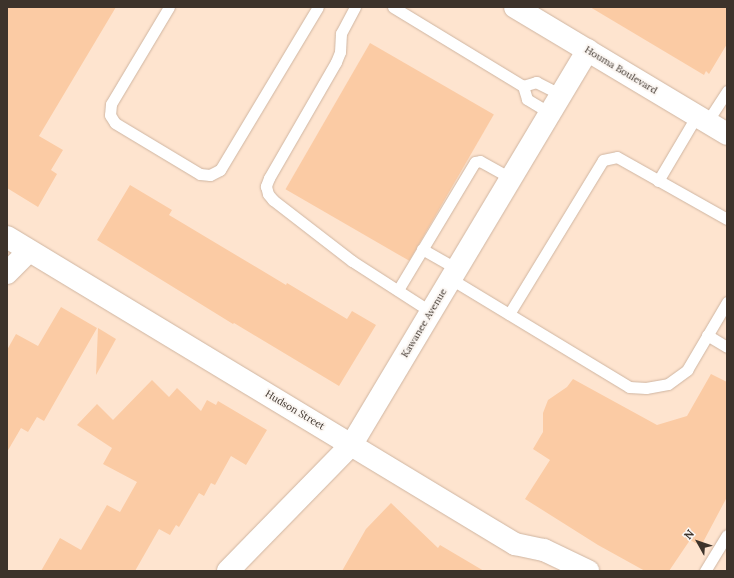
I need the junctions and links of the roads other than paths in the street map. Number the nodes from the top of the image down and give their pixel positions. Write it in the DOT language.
graph roads {
  1 [pos="169,7"];
  2 [pos="318,7"];
  3 [pos="355,7"];
  4 [pos="392,7"];
  5 [pos="515,7"];
  6 [pos="588,50"];
  7 [pos="523,86"];
  8 [pos="727,91"];
  9 [pos="555,104"];
  10 [pos="702,119"];
  11 [pos="727,134"];
  12 [pos="511,178"];
  13 [pos="658,181"];
  14 [pos="727,220"];
  15 [pos="7,238"];
  16 [pos="422,249"];
  17 [pos="29,251"];
  18 [pos="7,273"];
  19 [pos="454,274"];
  20 [pos="398,290"];
  21 [pos="727,302"];
  22 [pos="431,312"];
  23 [pos="509,314"];
  24 [pos="708,335"];
  25 [pos="727,346"];
  26 [pos="352,444"];
  27 [pos="727,535"];
  28 [pos="228,571"];
  29 [pos="588,571"];
  30 [pos="705,571"];
  1 -- 2 [label="lane"];
  3 -- 20 [label="lane"];
  4 -- 7 [label="lane"];
  5 -- 6 [label="street, Houma Boulevard"];
  6 -- 9 [label="street, Kawanee Avenue"];
  6 -- 10 [label="street, Houma Boulevard"];
  7 -- 9 [label="lane"];
  7 -- 9 [label="lane"];
  8 -- 10 [label="lane"];
  9 -- 12 [label="street, Kawanee Avenue"];
  10 -- 11 [label="street, Houma Boulevard"];
  10 -- 13 [label="lane"];
  12 -- 16 [label="lane"];
  12 -- 19 [label="street, Kawanee Avenue"];
  13 -- 14 [label="lane"];
  13 -- 23 [label="lane"];
  15 -- 17 [label="street, Hudson Street"];
  16 -- 19 [label="lane"];
  16 -- 20 [label="lane"];
  17 -- 18 [label="street"];
  17 -- 26 [label="street, Hudson Street"];
  19 -- 22 [label="street, Kawanee Avenue"];
  19 -- 23 [label="lane"];
  20 -- 22 [label="lane"];
  21 -- 24 [label="lane"];
  22 -- 26 [label="street, Kawanee Avenue"];
  23 -- 24 [label="lane"];
  24 -- 25 [label="lane"];
  26 -- 28 [label="street, Kawanee Avenue"];
  26 -- 29 [label="street, Hudson Street"];
  27 -- 30 [label="lane"];
}
